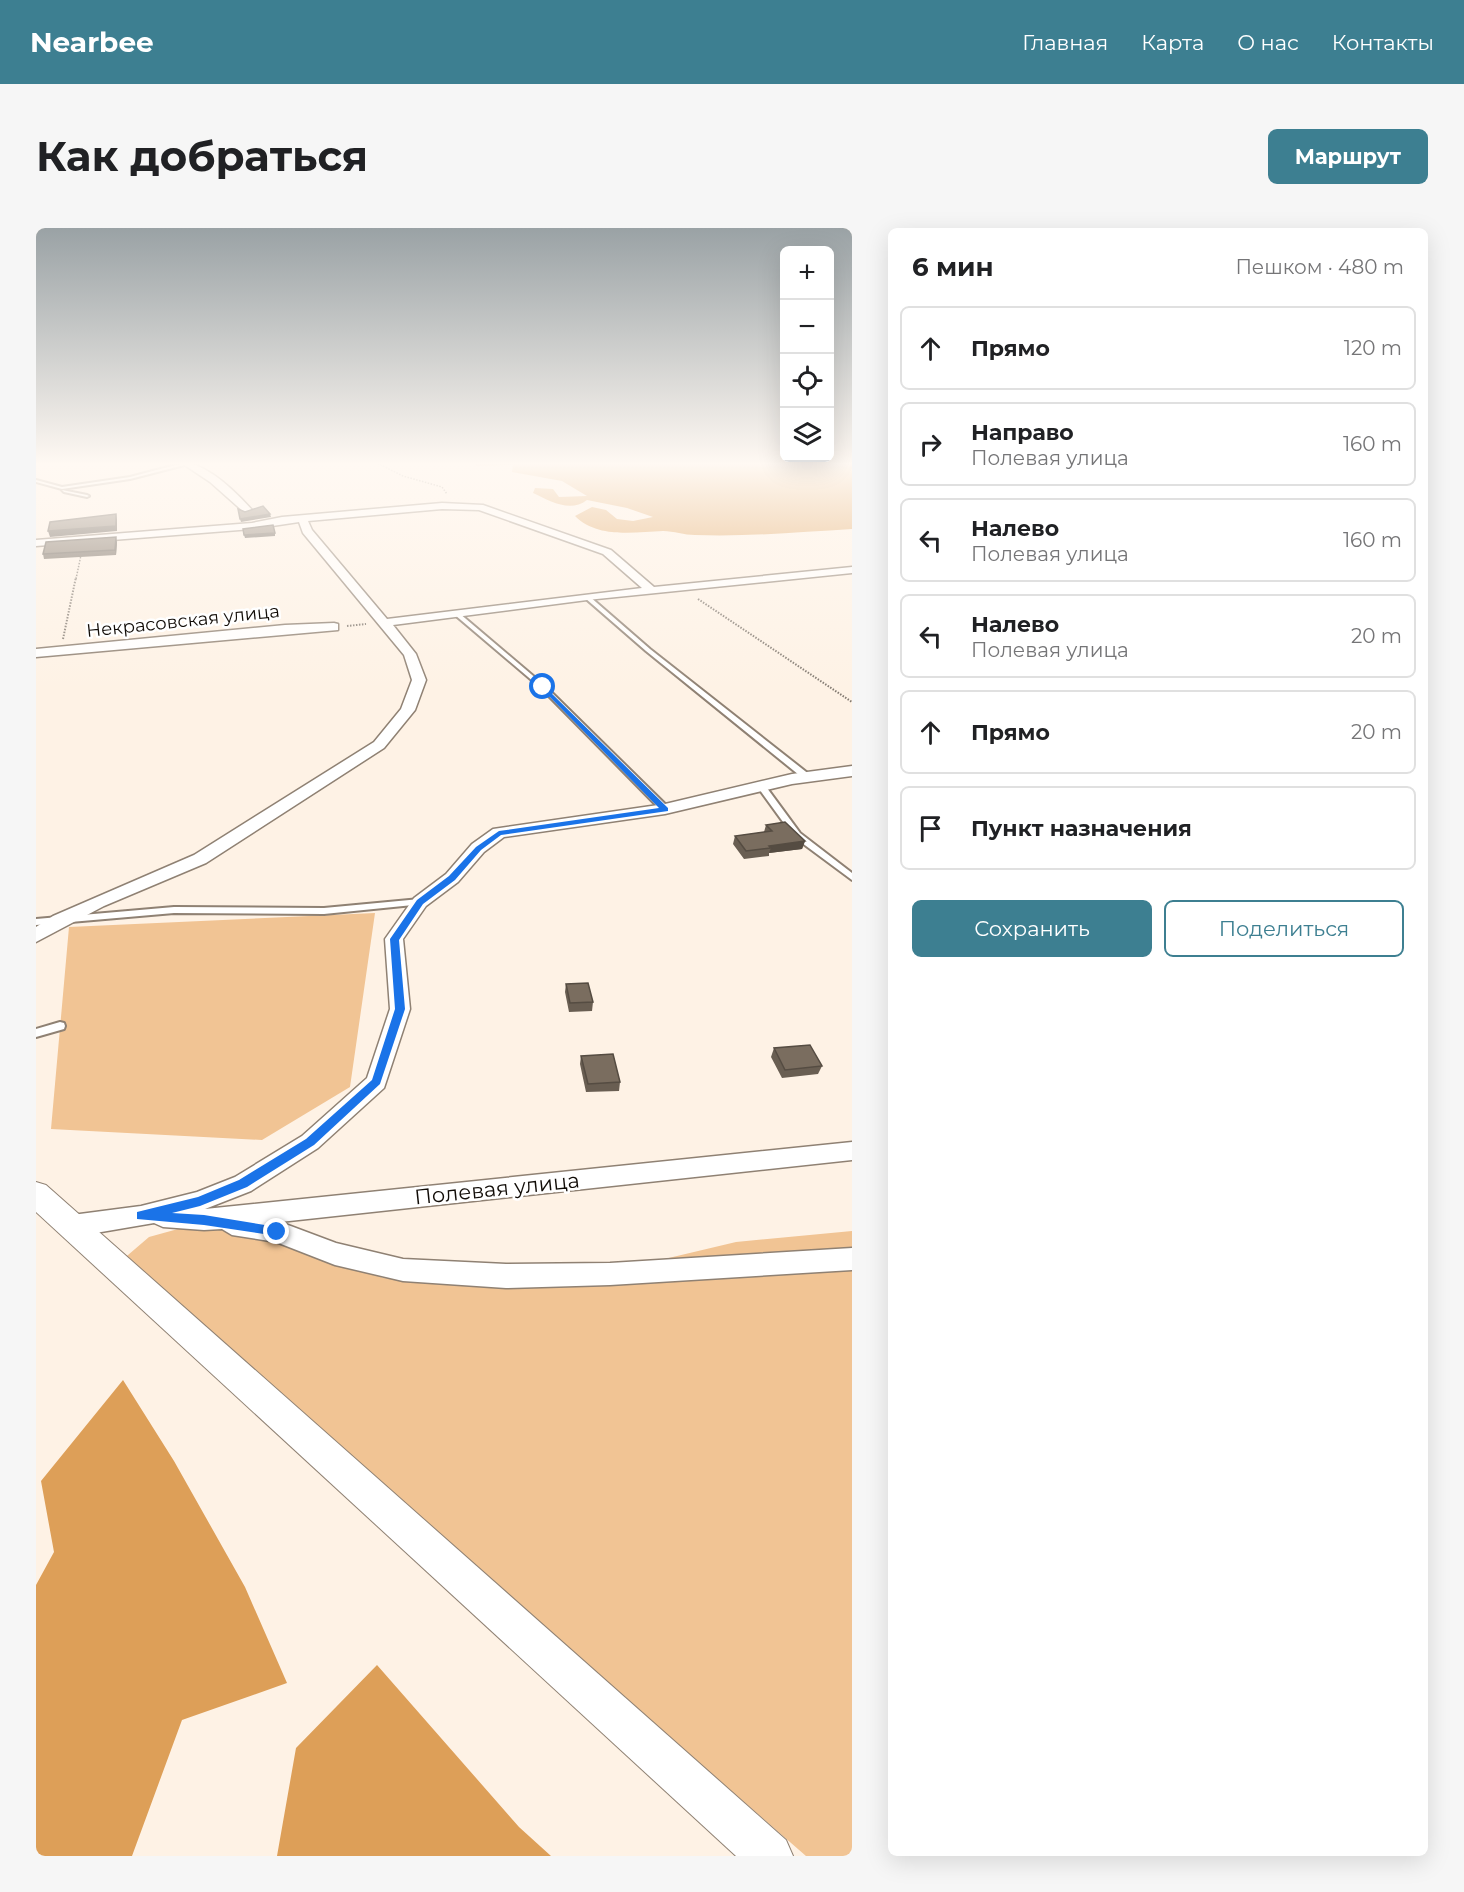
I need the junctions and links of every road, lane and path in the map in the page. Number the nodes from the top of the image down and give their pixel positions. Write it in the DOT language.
graph roads {
  1 [pos="106,538"];
  2 [pos="313,538"];
  3 [pos="567,538"];
  4 [pos="84,540"];
  5 [pos="36,543"];
  6 [pos="852,570"];
  7 [pos="682,588"];
  8 [pos="652,591"];
  9 [pos="587,597"];
  10 [pos="456,614"];
  11 [pos="383,623"];
  12 [pos="334,627"];
  13 [pos="60,651"];
  14 [pos="36,653"];
  15 [pos="852,702"];
  16 [pos="852,771"];
  17 [pos="807,777"];
  18 [pos="761,786"];
  19 [pos="665,809"];
  20 [pos="852,877"];
  21 [pos="420,902"];
  22 [pos="60,921"];
  23 [pos="36,922"];
  24 [pos="36,936"];
  25 [pos="60,1026"];
  26 [pos="36,1033"];
  27 [pos="852,1151"];
  28 [pos="36,1194"];
  29 [pos="141,1216"];
  30 [pos="204,1220"];
  31 [pos="72,1226"];
  32 [pos="852,1259"];
  33 [pos="770,1856"];
  1 -- 4 [label="street"];
  2 -- 11 [label="street"];
  3 -- 8 [label="street"];
  4 -- 5 [label="street"];
  4 -- 13 [label="path"];
  6 -- 7 [label="street"];
  7 -- 8 [label="street"];
  7 -- 15 [label="path"];
  8 -- 9 [label="street"];
  9 -- 10 [label="street"];
  9 -- 17 [label="lane"];
  10 -- 11 [label="street"];
  10 -- 19 [label="lane"];
  11 -- 12 [label="path"];
  11 -- 22 [label="street"];
  12 -- 13 [label="street, Некрасовская улица"];
  13 -- 14 [label="street, Некрасовская улица"];
  16 -- 17 [label="street, Полевая улица"];
  17 -- 18 [label="street, Полевая улица"];
  18 -- 19 [label="street, Полевая улица"];
  18 -- 20 [label="lane"];
  19 -- 21 [label="street, Полевая улица"];
  21 -- 22 [label="lane"];
  21 -- 29 [label="street, Полевая улица"];
  22 -- 23 [label="lane"];
  22 -- 24 [label="street"];
  25 -- 26 [label="lane"];
  27 -- 30 [label="street, Полевая улица"];
  28 -- 31 [label="street"];
  29 -- 30 [label="street, Полевая улица"];
  29 -- 31 [label="street, Полевая улица"];
  30 -- 32 [label="street"];
  31 -- 33 [label="street"];
}
